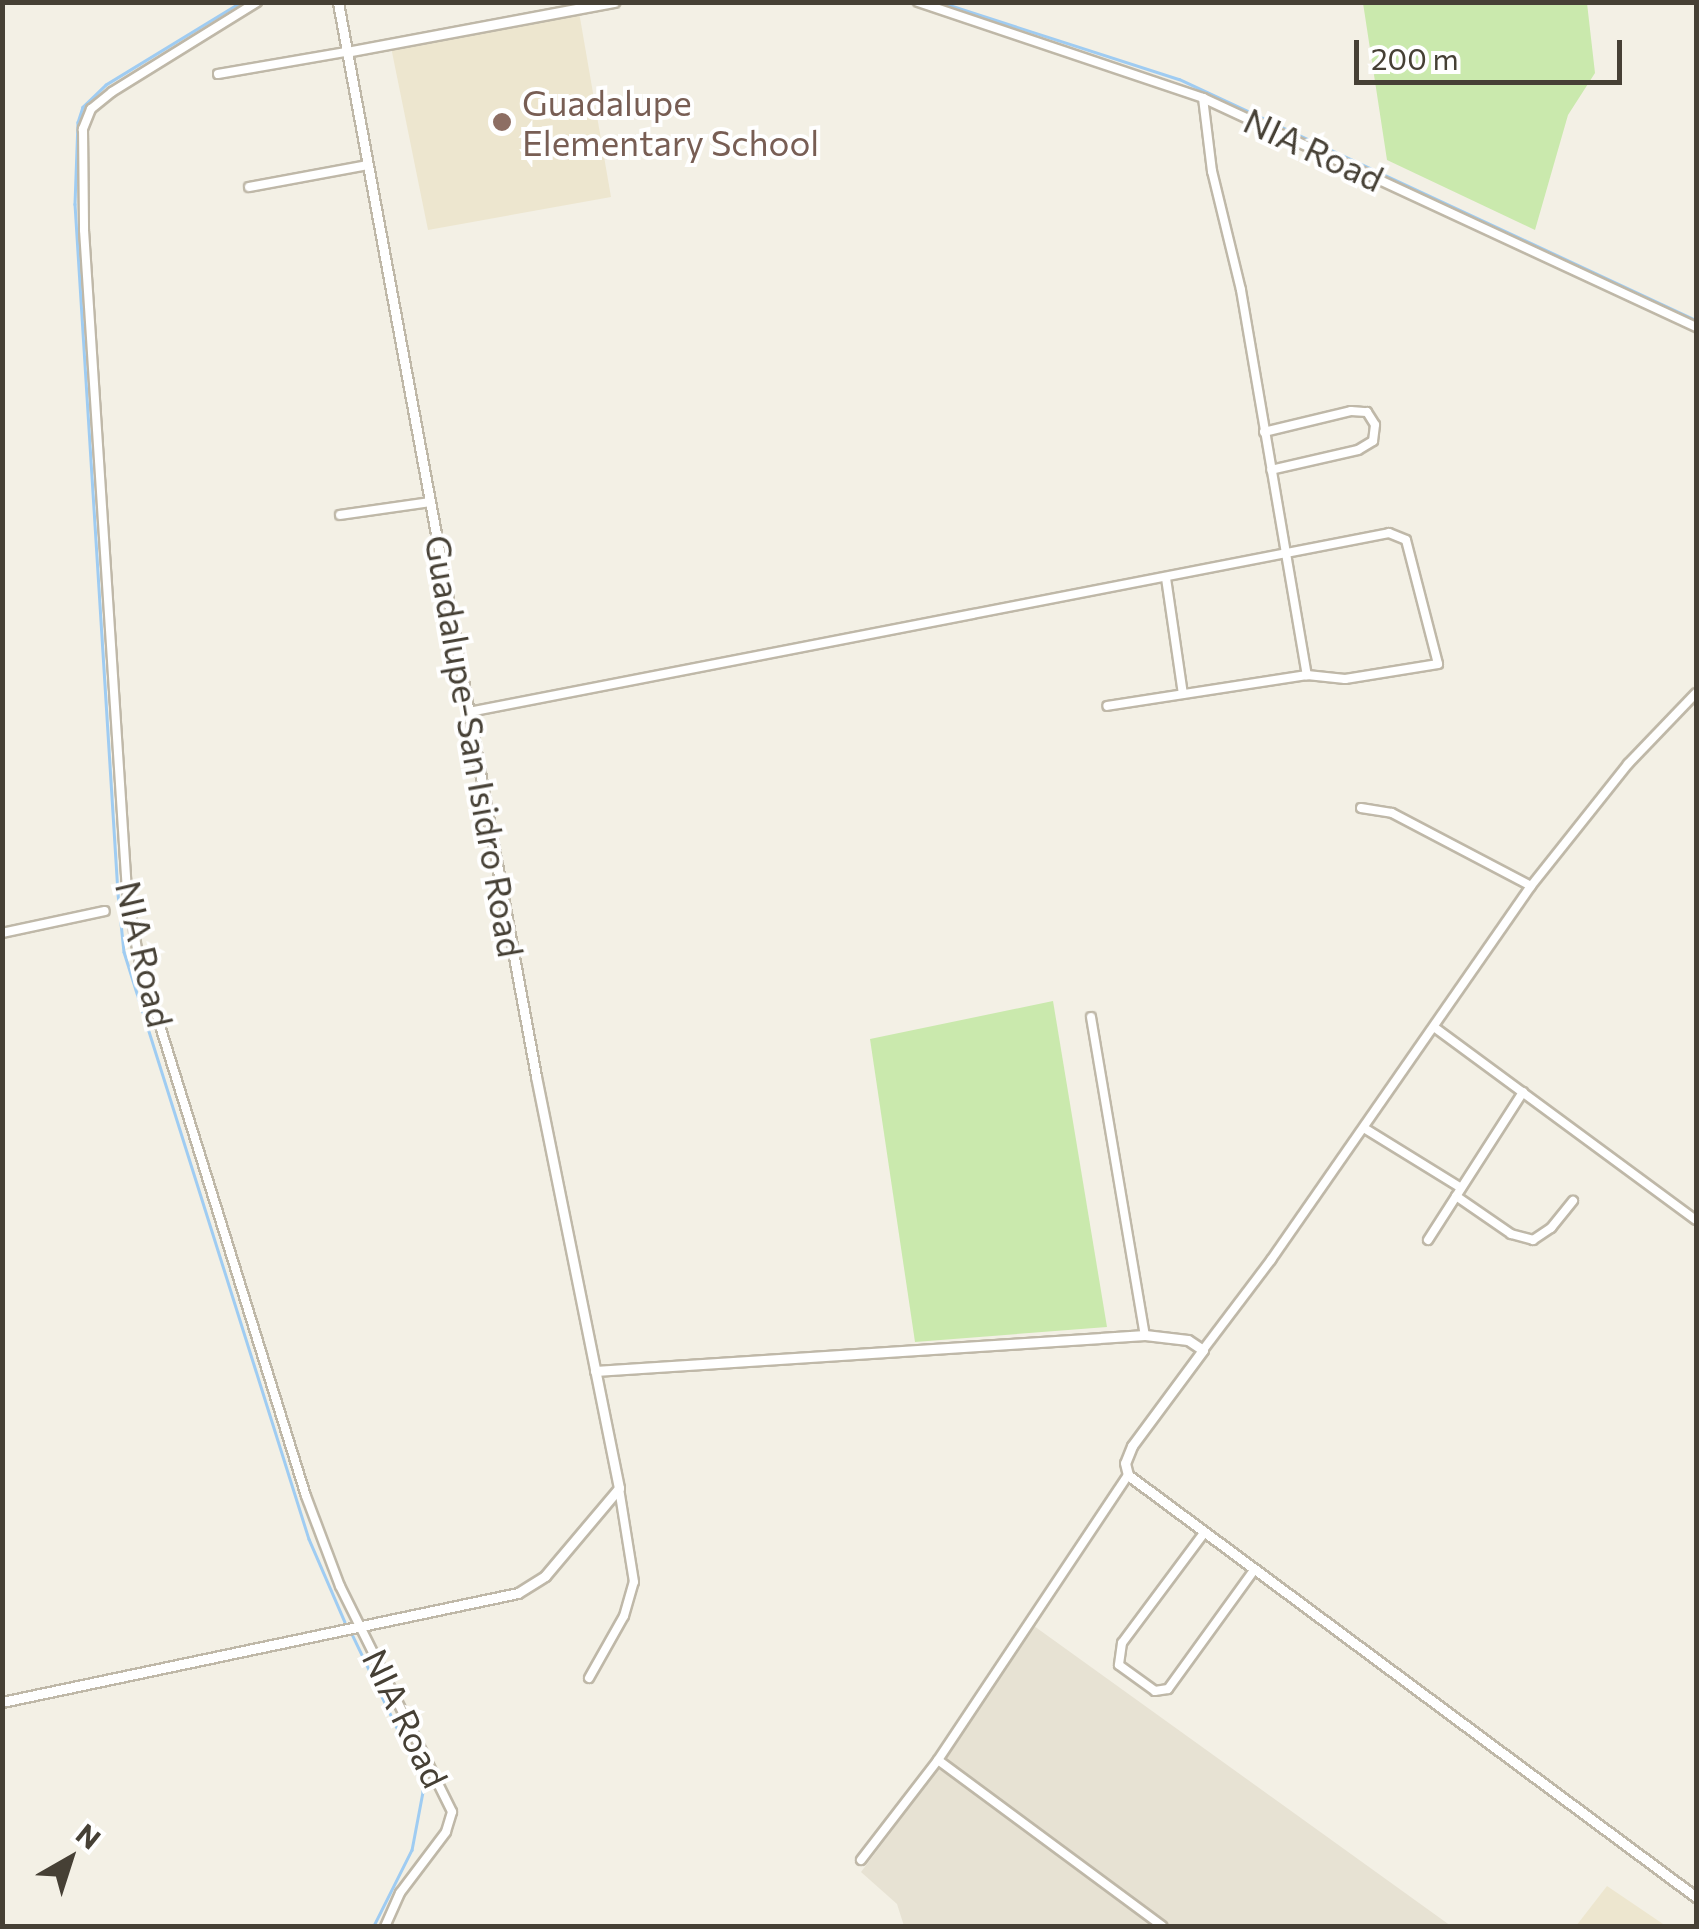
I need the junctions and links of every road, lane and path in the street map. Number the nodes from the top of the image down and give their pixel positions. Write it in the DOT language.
graph roads {
  1 [pos="257,2"];
  2 [pos="338,2"];
  3 [pos="614,2"];
  4 [pos="918,2"];
  5 [pos="346,52"];
  6 [pos="218,74"];
  7 [pos="1203,98"];
  8 [pos="368,165"];
  9 [pos="248,187"];
  10 [pos="1696,327"];
  11 [pos="1264,432"];
  12 [pos="1270,470"];
  13 [pos="430,502"];
  14 [pos="340,515"];
  15 [pos="1286,554"];
  16 [pos="1166,578"];
  17 [pos="1307,675"];
  18 [pos="1696,692"];
  19 [pos="1184,694"];
  20 [pos="1107,706"];
  21 [pos="468,712"];
  22 [pos="1361,808"];
  23 [pos="1531,886"];
  24 [pos="105,911"];
  25 [pos="2,933"];
  26 [pos="1091,1017"];
  27 [pos="1434,1026"];
  28 [pos="1523,1092"];
  29 [pos="1364,1128"];
  30 [pos="1459,1192"];
  31 [pos="1573,1201"];
  32 [pos="1696,1220"];
  33 [pos="1428,1240"];
  34 [pos="1145,1336"];
  35 [pos="1203,1350"];
  36 [pos="594,1371"];
  37 [pos="1128,1476"];
  38 [pos="619,1488"];
  39 [pos="1204,1533"];
  40 [pos="1254,1570"];
  41 [pos="361,1626"];
  42 [pos="589,1678"];
  43 [pos="2,1702"];
  44 [pos="938,1760"];
  45 [pos="861,1860"];
  46 [pos="1696,1897"];
  47 [pos="385,1926"];
  48 [pos="1162,1926"];
  1 -- 41 [label="street, NIA Road"];
  2 -- 5 [label="street, Guadalupe-San Isidro Road"];
  3 -- 5 [label="street"];
  4 -- 7 [label="street, NIA Road"];
  5 -- 6 [label="street"];
  5 -- 8 [label="street, Guadalupe-San Isidro Road"];
  7 -- 10 [label="street, NIA Road"];
  7 -- 11 [label="street"];
  8 -- 9 [label="street"];
  8 -- 13 [label="street, Guadalupe-San Isidro Road"];
  11 -- 12 [label="street"];
  11 -- 12 [label="street"];
  12 -- 15 [label="street"];
  13 -- 14 [label="street"];
  13 -- 21 [label="street, Guadalupe-San Isidro Road"];
  15 -- 16 [label="street"];
  15 -- 17 [label="street"];
  15 -- 17 [label="street"];
  16 -- 19 [label="street"];
  16 -- 21 [label="street"];
  17 -- 19 [label="street"];
  18 -- 23 [label="street"];
  19 -- 20 [label="street"];
  21 -- 36 [label="street, Guadalupe-San Isidro Road"];
  22 -- 23 [label="street"];
  23 -- 27 [label="street"];
  24 -- 25 [label="street"];
  26 -- 34 [label="street"];
  27 -- 28 [label="street"];
  27 -- 29 [label="street"];
  28 -- 30 [label="street"];
  28 -- 32 [label="street"];
  29 -- 30 [label="street"];
  29 -- 35 [label="street"];
  30 -- 31 [label="street"];
  30 -- 33 [label="street"];
  34 -- 35 [label="street"];
  34 -- 36 [label="street"];
  35 -- 37 [label="street"];
  36 -- 38 [label="street, Guadalupe-San Isidro Road"];
  37 -- 39 [label="street"];
  37 -- 44 [label="street"];
  38 -- 41 [label="street"];
  38 -- 42 [label="street"];
  39 -- 40 [label="street"];
  39 -- 40 [label="street"];
  40 -- 46 [label="street"];
  41 -- 43 [label="street"];
  41 -- 47 [label="street, NIA Road"];
  44 -- 45 [label="street"];
  44 -- 48 [label="street"];
}
